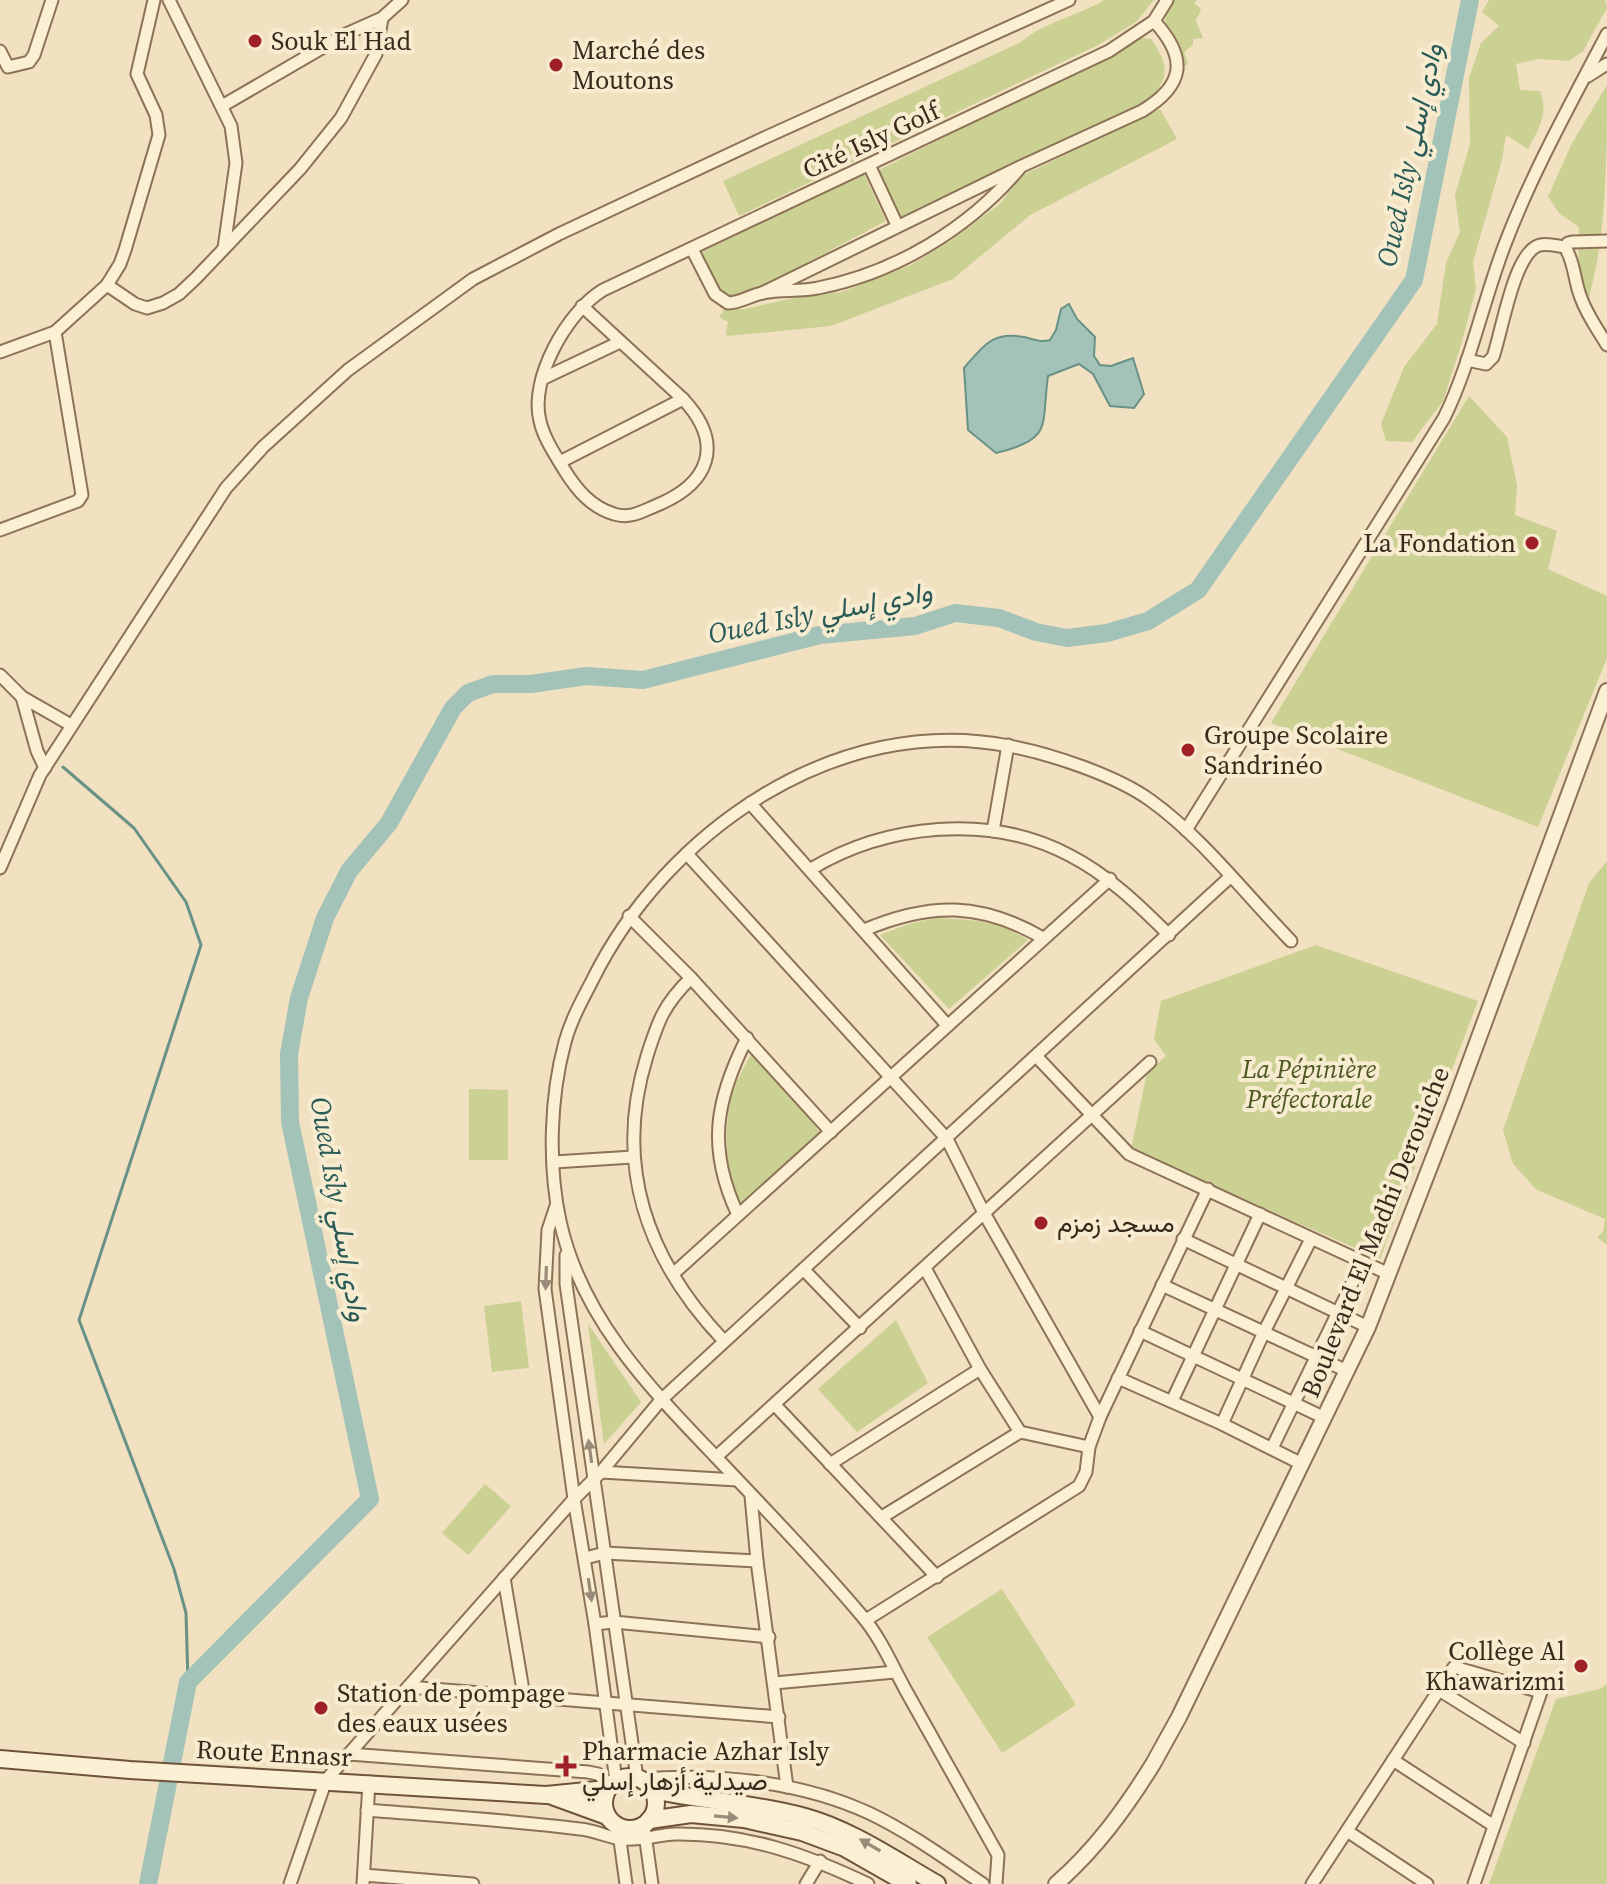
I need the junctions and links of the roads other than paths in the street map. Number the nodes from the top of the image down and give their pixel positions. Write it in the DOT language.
graph roads {
  1 [pos="52,0"];
  2 [pos="154,0"];
  3 [pos="169,0"];
  4 [pos="402,0"];
  5 [pos="1069,0"];
  6 [pos="1167,0"];
  7 [pos="382,18"];
  8 [pos="1154,21"];
  9 [pos="1607,34"];
  10 [pos="0,51"];
  11 [pos="1607,64"];
  12 [pos="1582,81"];
  13 [pos="222,106"];
  14 [pos="869,165"];
  15 [pos="1022,166"];
  16 [pos="897,225"];
  17 [pos="1607,241"];
  18 [pos="1565,247"];
  19 [pos="224,248"];
  20 [pos="692,249"];
  21 [pos="107,285"];
  22 [pos="762,293"];
  23 [pos="582,306"];
  24 [pos="55,332"];
  25 [pos="620,342"];
  26 [pos="1607,345"];
  27 [pos="0,352"];
  28 [pos="1467,360"];
  29 [pos="542,379"];
  30 [pos="683,399"];
  31 [pos="560,462"];
  32 [pos="0,530"];
  33 [pos="0,675"];
  34 [pos="1607,691"];
  35 [pos="22,697"];
  36 [pos="71,725"];
  37 [pos="1008,745"];
  38 [pos="45,768"];
  39 [pos="750,803"];
  40 [pos="1186,830"];
  41 [pos="993,831"];
  42 [pos="687,854"];
  43 [pos="0,868"];
  44 [pos="811,869"];
  45 [pos="1230,877"];
  46 [pos="1110,879"];
  47 [pos="629,916"];
  48 [pos="864,930"];
  49 [pos="1169,935"];
  50 [pos="1043,938"];
  51 [pos="1291,941"];
  52 [pos="691,978"];
  53 [pos="947,1025"];
  54 [pos="747,1038"];
  55 [pos="1036,1056"];
  56 [pos="1150,1062"];
  57 [pos="890,1076"];
  58 [pos="1090,1116"];
  59 [pos="831,1132"];
  60 [pos="947,1139"];
  61 [pos="633,1157"];
  62 [pos="554,1162"];
  63 [pos="1208,1189"];
  64 [pos="557,1201"];
  65 [pos="984,1213"];
  66 [pos="1260,1214"];
  67 [pos="738,1215"];
  68 [pos="1183,1239"];
  69 [pos="1311,1239"];
  70 [pos="566,1244"];
  71 [pos="1362,1263"];
  72 [pos="1236,1266"];
  73 [pos="925,1268"];
  74 [pos="804,1270"];
  75 [pos="673,1274"];
  76 [pos="1389,1274"];
  77 [pos="1162,1285"];
  78 [pos="1286,1288"];
  79 [pos="1214,1310"];
  80 [pos="1337,1313"];
  81 [pos="1368,1327"];
  82 [pos="860,1328"];
  83 [pos="1140,1331"];
  84 [pos="1264,1332"];
  85 [pos="724,1341"];
  86 [pos="1194,1354"];
  87 [pos="1316,1357"];
  88 [pos="980,1369"];
  89 [pos="1347,1371"];
  90 [pos="1243,1377"];
  91 [pos="1118,1378"];
  92 [pos="661,1400"];
  93 [pos="1172,1401"];
  94 [pos="1295,1404"];
  95 [pos="775,1405"];
  96 [pos="1100,1417"];
  97 [pos="1325,1418"];
  98 [pos="1222,1424"];
  99 [pos="1020,1432"];
  100 [pos="1089,1447"];
  101 [pos="1272,1448"];
  102 [pos="716,1457"];
  103 [pos="830,1464"];
  104 [pos="1302,1464"];
  105 [pos="597,1476"];
  106 [pos="737,1480"];
  107 [pos="751,1495"];
  108 [pos="574,1499"];
  109 [pos="882,1517"];
  110 [pos="605,1553"];
  111 [pos="585,1558"];
  112 [pos="757,1561"];
  113 [pos="937,1577"];
  114 [pos="504,1578"];
  115 [pos="866,1620"];
  116 [pos="614,1622"];
  117 [pos="595,1624"];
  118 [pos="769,1637"];
  119 [pos="895,1672"];
  120 [pos="774,1683"];
  121 [pos="408,1687"];
  122 [pos="1439,1690"];
  123 [pos="524,1696"];
  124 [pos="606,1702"];
  125 [pos="626,1704"];
  126 [pos="779,1717"];
  127 [pos="1524,1743"];
  128 [pos="349,1754"];
  129 [pos="0,1759"];
  130 [pos="1393,1760"];
  131 [pos="326,1780"];
  132 [pos="369,1782"];
  133 [pos="643,1782"];
  134 [pos="611,1785"];
  135 [pos="787,1787"];
  136 [pos="546,1795"];
  137 [pos="367,1810"];
  138 [pos="1494,1826"];
  139 [pos="615,1827"];
  140 [pos="646,1829"];
  141 [pos="1347,1831"];
  142 [pos="820,1861"];
  143 [pos="364,1879"];
  144 [pos="290,1884"];
  145 [pos="473,1884"];
  146 [pos="626,1884"];
  147 [pos="652,1884"];
  148 [pos="806,1884"];
  149 [pos="868,1884"];
  150 [pos="908,1884"];
  151 [pos="937,1884"];
  152 [pos="983,1884"];
  153 [pos="996,1884"];
  154 [pos="1056,1884"];
  155 [pos="1312,1884"];
  156 [pos="1427,1884"];
  157 [pos="1474,1884"];
  1 -- 10 [label="street"];
  2 -- 21 [label="street"];
  3 -- 13 [label="street"];
  4 -- 7 [label="street"];
  5 -- 36 [label="street"];
  6 -- 8 [label="street, Cité Isly Golf"];
  7 -- 13 [label="street"];
  7 -- 19 [label="street"];
  8 -- 14 [label="street, Cité Isly Golf"];
  8 -- 15 [label="street"];
  9 -- 12 [label="street"];
  11 -- 12 [label="street"];
  12 -- 28 [label="street"];
  13 -- 19 [label="street"];
  14 -- 16 [label="street"];
  14 -- 20 [label="street, Cité Isly Golf"];
  15 -- 16 [label="street"];
  15 -- 22 [label="street"];
  16 -- 22 [label="street"];
  17 -- 18 [label="street"];
  18 -- 26 [label="street"];
  18 -- 28 [label="street"];
  19 -- 21 [label="street"];
  20 -- 22 [label="street"];
  20 -- 23 [label="street, Cité Isly Golf"];
  21 -- 24 [label="street"];
  23 -- 25 [label="street, Cité Isly Golf"];
  23 -- 29 [label="street, Cité Isly Golf"];
  24 -- 27 [label="street"];
  24 -- 32 [label="street"];
  25 -- 29 [label="street"];
  25 -- 30 [label="street, Cité Isly Golf"];
  28 -- 40 [label="street"];
  29 -- 31 [label="street, Cité Isly Golf"];
  30 -- 31 [label="street"];
  30 -- 31 [label="street, Cité Isly Golf"];
  33 -- 35 [label="street"];
  34 -- 76 [label="street, Boulevard El Madhi Derouiche"];
  35 -- 36 [label="street"];
  35 -- 38 [label="street"];
  36 -- 38 [label="street"];
  37 -- 39 [label="street"];
  37 -- 40 [label="street"];
  37 -- 41 [label="street"];
  38 -- 43 [label="street"];
  39 -- 42 [label="street"];
  39 -- 44 [label="street"];
  40 -- 45 [label="street"];
  41 -- 44 [label="street"];
  41 -- 46 [label="street"];
  42 -- 47 [label="street"];
  42 -- 57 [label="street"];
  44 -- 48 [label="street"];
  45 -- 49 [label="street"];
  45 -- 51 [label="street"];
  46 -- 49 [label="street"];
  46 -- 50 [label="street"];
  47 -- 52 [label="street"];
  47 -- 62 [label="street"];
  48 -- 50 [label="street"];
  48 -- 53 [label="street"];
  49 -- 55 [label="street"];
  50 -- 53 [label="street"];
  52 -- 54 [label="street"];
  52 -- 61 [label="street"];
  53 -- 57 [label="street"];
  54 -- 59 [label="street"];
  54 -- 67 [label="street"];
  55 -- 58 [label="street"];
  55 -- 60 [label="street"];
  56 -- 58 [label="street"];
  57 -- 59 [label="street"];
  57 -- 60 [label="street"];
  58 -- 63 [label="street"];
  58 -- 65 [label="street"];
  59 -- 67 [label="street"];
  60 -- 65 [label="street"];
  60 -- 74 [label="street"];
  61 -- 62 [label="street"];
  61 -- 75 [label="street"];
  62 -- 64 [label="street"];
  63 -- 66 [label="street"];
  63 -- 68 [label="street"];
  64 -- 70 [label="street"];
  64 -- 108 [label="street, one-way"];
  65 -- 73 [label="street"];
  65 -- 96 [label="street"];
  66 -- 69 [label="street"];
  66 -- 72 [label="street"];
  67 -- 75 [label="street"];
  68 -- 72 [label="street"];
  68 -- 77 [label="street"];
  69 -- 71 [label="street"];
  69 -- 78 [label="street"];
  70 -- 92 [label="street"];
  105 -- 70 [label="street, one-way"];
  71 -- 76 [label="street"];
  71 -- 80 [label="street"];
  72 -- 78 [label="street"];
  72 -- 79 [label="street"];
  73 -- 82 [label="street"];
  73 -- 88 [label="street"];
  74 -- 82 [label="street"];
  74 -- 85 [label="street"];
  75 -- 85 [label="street"];
  76 -- 81 [label="street, Boulevard El Madhi Derouiche"];
  77 -- 79 [label="street"];
  77 -- 83 [label="street"];
  78 -- 80 [label="street"];
  78 -- 84 [label="street"];
  79 -- 84 [label="street"];
  79 -- 86 [label="street"];
  80 -- 81 [label="street"];
  80 -- 87 [label="street"];
  81 -- 89 [label="street, Boulevard El Madhi Derouiche"];
  82 -- 95 [label="street"];
  83 -- 86 [label="street"];
  83 -- 91 [label="street"];
  84 -- 87 [label="street"];
  84 -- 90 [label="street"];
  85 -- 92 [label="street"];
  86 -- 90 [label="street"];
  86 -- 93 [label="street"];
  87 -- 89 [label="street"];
  87 -- 94 [label="street"];
  88 -- 99 [label="street"];
  88 -- 103 [label="street"];
  89 -- 97 [label="street, Boulevard El Madhi Derouiche"];
  90 -- 94 [label="street"];
  90 -- 98 [label="street"];
  91 -- 93 [label="street"];
  91 -- 96 [label="street"];
  92 -- 102 [label="street"];
  92 -- 105 [label="street"];
  93 -- 98 [label="street"];
  94 -- 97 [label="street"];
  94 -- 101 [label="street"];
  95 -- 102 [label="street"];
  95 -- 103 [label="street"];
  96 -- 100 [label="street"];
  97 -- 104 [label="street, Boulevard El Madhi Derouiche"];
  98 -- 101 [label="street"];
  99 -- 100 [label="street"];
  99 -- 109 [label="street"];
  100 -- 113 [label="street"];
  101 -- 104 [label="street"];
  102 -- 106 [label="street"];
  103 -- 109 [label="street"];
  104 -- 154 [label="street, Boulevard El Madhi Derouiche"];
  105 -- 106 [label="street"];
  105 -- 108 [label="street"];
  105 -- 110 [label="street"];
  106 -- 107 [label="street"];
  107 -- 112 [label="street"];
  107 -- 115 [label="street"];
  108 -- 111 [label="street"];
  108 -- 114 [label="street"];
  109 -- 113 [label="street"];
  110 -- 111 [label="street"];
  110 -- 112 [label="street"];
  110 -- 116 [label="street"];
  111 -- 117 [label="street, one-way"];
  112 -- 118 [label="street"];
  113 -- 115 [label="street"];
  114 -- 121 [label="street"];
  114 -- 123 [label="street"];
  115 -- 119 [label="street"];
  116 -- 117 [label="street"];
  116 -- 118 [label="street"];
  116 -- 125 [label="street"];
  117 -- 124 [label="street"];
  118 -- 120 [label="street"];
  119 -- 120 [label="street"];
  119 -- 153 [label="street"];
  120 -- 126 [label="street"];
  121 -- 123 [label="street"];
  121 -- 128 [label="street"];
  122 -- 127 [label="street"];
  122 -- 127 [label="street"];
  122 -- 130 [label="street"];
  123 -- 124 [label="street"];
  124 -- 125 [label="street"];
  124 -- 134 [label="street"];
  125 -- 126 [label="street"];
  125 -- 133 [label="street"];
  126 -- 135 [label="street"];
  127 -- 138 [label="street"];
  128 -- 131 [label="street"];
  128 -- 134 [label="street"];
  129 -- 131 [label="main road, Route Ennasr"];
  130 -- 138 [label="street"];
  130 -- 141 [label="street"];
  131 -- 132 [label="main road, Route Ennasr"];
  131 -- 144 [label="street"];
  132 -- 136 [label="main road, Route Ennasr"];
  132 -- 137 [label="street"];
  133 -- 134 [label="main road"];
  133 -- 135 [label="street"];
  133 -- 140 [label="main road"];
  151 -- 133 [label="main road, one-way"];
  134 -- 136 [label="main road, Route Ennasr"];
  134 -- 139 [label="main road"];
  135 -- 152 [label="street"];
  136 -- 139 [label="main road, Route Ennasr"];
  137 -- 139 [label="street"];
  137 -- 143 [label="street"];
  138 -- 157 [label="street"];
  139 -- 140 [label="main road"];
  139 -- 146 [label="street"];
  140 -- 142 [label="street"];
  140 -- 147 [label="street"];
  140 -- 150 [label="main road, one-way"];
  141 -- 155 [label="street"];
  141 -- 156 [label="street"];
  142 -- 148 [label="street"];
  142 -- 149 [label="street"];
  143 -- 145 [label="street"];
}
